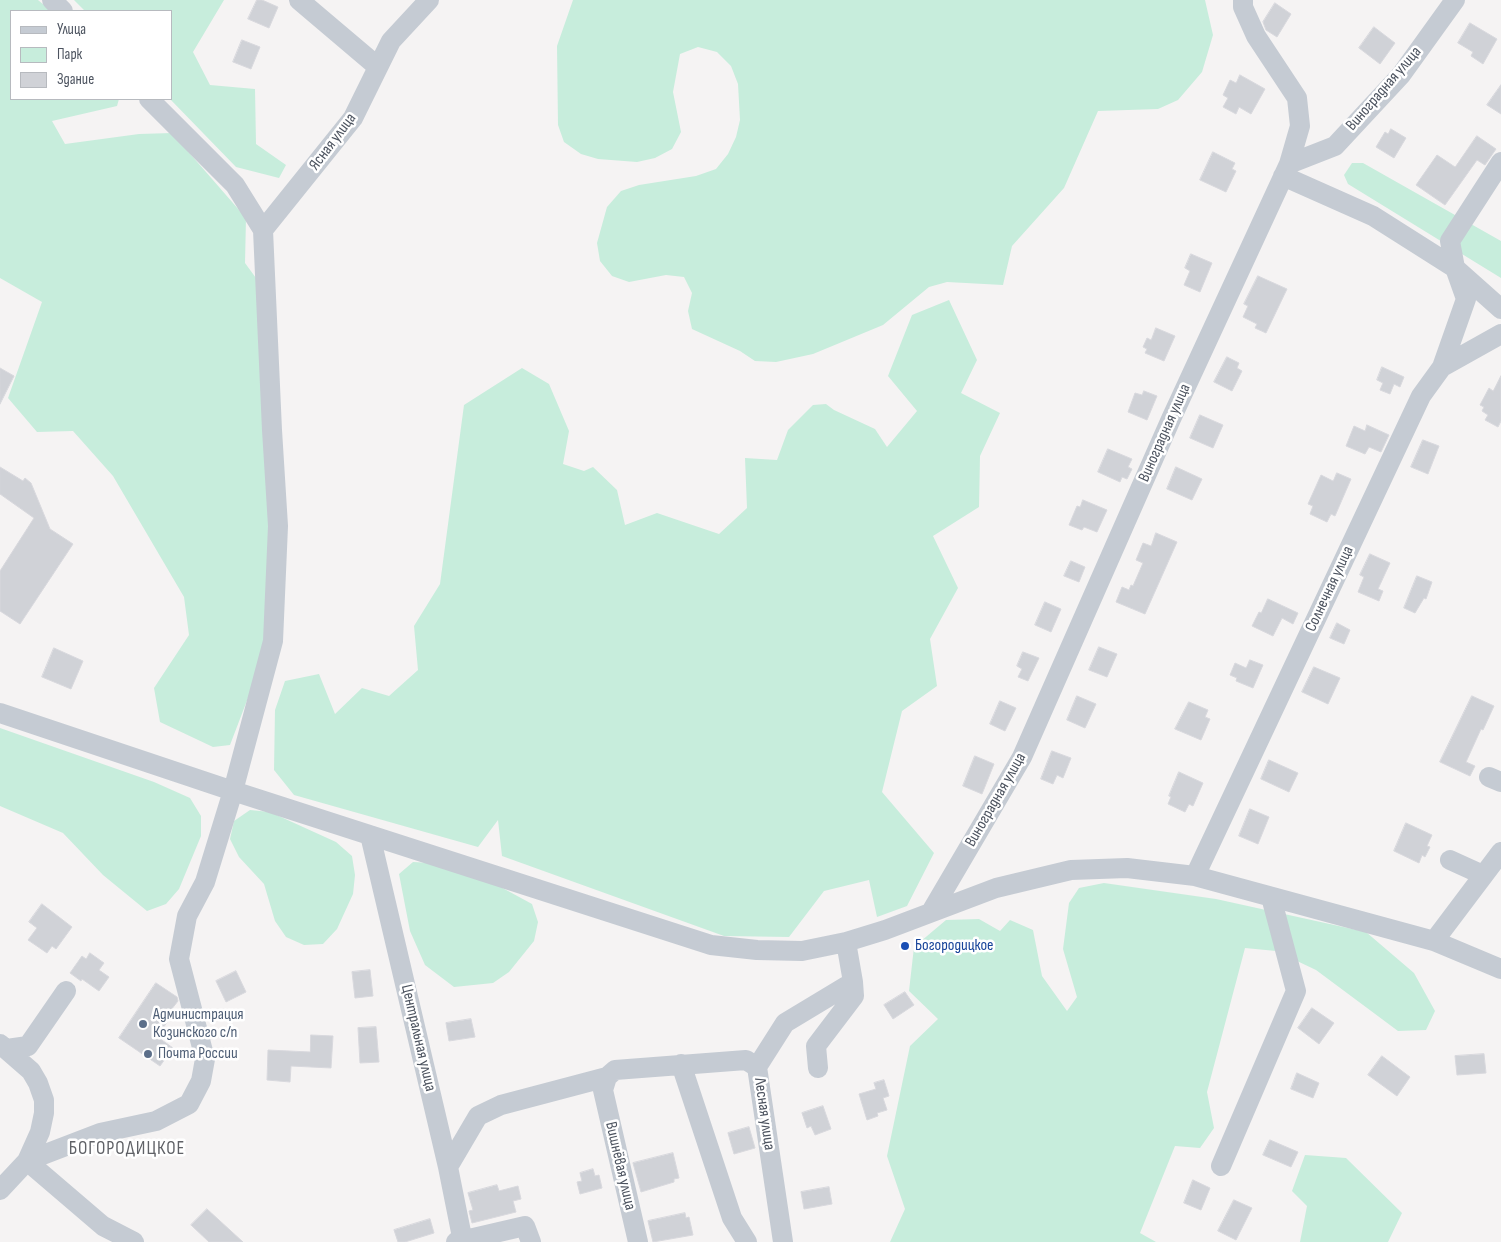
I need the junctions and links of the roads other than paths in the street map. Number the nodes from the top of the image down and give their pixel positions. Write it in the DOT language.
graph roads {
  1 [pos="52,0"];
  2 [pos="299,0"];
  3 [pos="429,0"];
  4 [pos="1243,0"];
  5 [pos="1455,0"];
  6 [pos="62,10"];
  7 [pos="378,67"];
  8 [pos="151,100"];
  9 [pos="1501,162"];
  10 [pos="1286,170"];
  11 [pos="263,230"];
  12 [pos="1455,268"];
  13 [pos="1501,309"];
  14 [pos="1501,334"];
  15 [pos="1442,367"];
  16 [pos="0,713"];
  17 [pos="233,791"];
  18 [pos="370,835"];
  19 [pos="1501,852"];
  20 [pos="1450,860"];
  21 [pos="1483,875"];
  22 [pos="1196,876"];
  23 [pos="1271,897"];
  24 [pos="931,912"];
  25 [pos="1434,941"];
  26 [pos="846,942"];
  27 [pos="1501,969"];
  28 [pos="853,982"];
  29 [pos="66,991"];
  30 [pos="3,1047"];
  31 [pos="681,1064"];
  32 [pos="758,1067"];
  33 [pos="818,1068"];
  34 [pos="605,1084"];
  35 [pos="26,1160"];
  36 [pos="1220,1166"];
  37 [pos="448,1167"];
  38 [pos="0,1190"];
  39 [pos="461,1241"];
  40 [pos="134,1242"];
  41 [pos="531,1242"];
  42 [pos="638,1242"];
  43 [pos="747,1242"];
  44 [pos="783,1242"];
  1 -- 6 [label="street"];
  2 -- 7 [label="street"];
  3 -- 7 [label="street, Ясная улица"];
  4 -- 10 [label="street"];
  5 -- 10 [label="street, Виноградная улица"];
  7 -- 11 [label="street, Ясная улица"];
  8 -- 11 [label="street"];
  9 -- 12 [label="street"];
  10 -- 12 [label="street"];
  10 -- 24 [label="street, Виноградная улица"];
  11 -- 17 [label="street"];
  12 -- 13 [label="street"];
  12 -- 15 [label="street"];
  14 -- 15 [label="street, Солнечная улица"];
  15 -- 22 [label="street, Солнечная улица"];
  16 -- 17 [label="street"];
  17 -- 18 [label="street"];
  17 -- 35 [label="street"];
  18 -- 26 [label="street"];
  18 -- 37 [label="street, Центральная улица"];
  19 -- 21 [label="street"];
  20 -- 21 [label="street"];
  21 -- 25 [label="street"];
  22 -- 23 [label="street"];
  22 -- 24 [label="street"];
  23 -- 25 [label="street"];
  23 -- 36 [label="street"];
  24 -- 26 [label="street"];
  25 -- 27 [label="street"];
  26 -- 28 [label="street"];
  28 -- 32 [label="street, Лесная улица"];
  28 -- 33 [label="street"];
  29 -- 30 [label="street"];
  30 -- 35 [label="street"];
  31 -- 32 [label="street"];
  31 -- 34 [label="street"];
  31 -- 43 [label="street"];
  32 -- 44 [label="street, Лесная улица"];
  34 -- 37 [label="street"];
  34 -- 42 [label="street, Вишнёвая улица"];
  35 -- 38 [label="street"];
  35 -- 40 [label="street"];
  37 -- 39 [label="street, Центральная улица"];
  39 -- 41 [label="street"];
}
